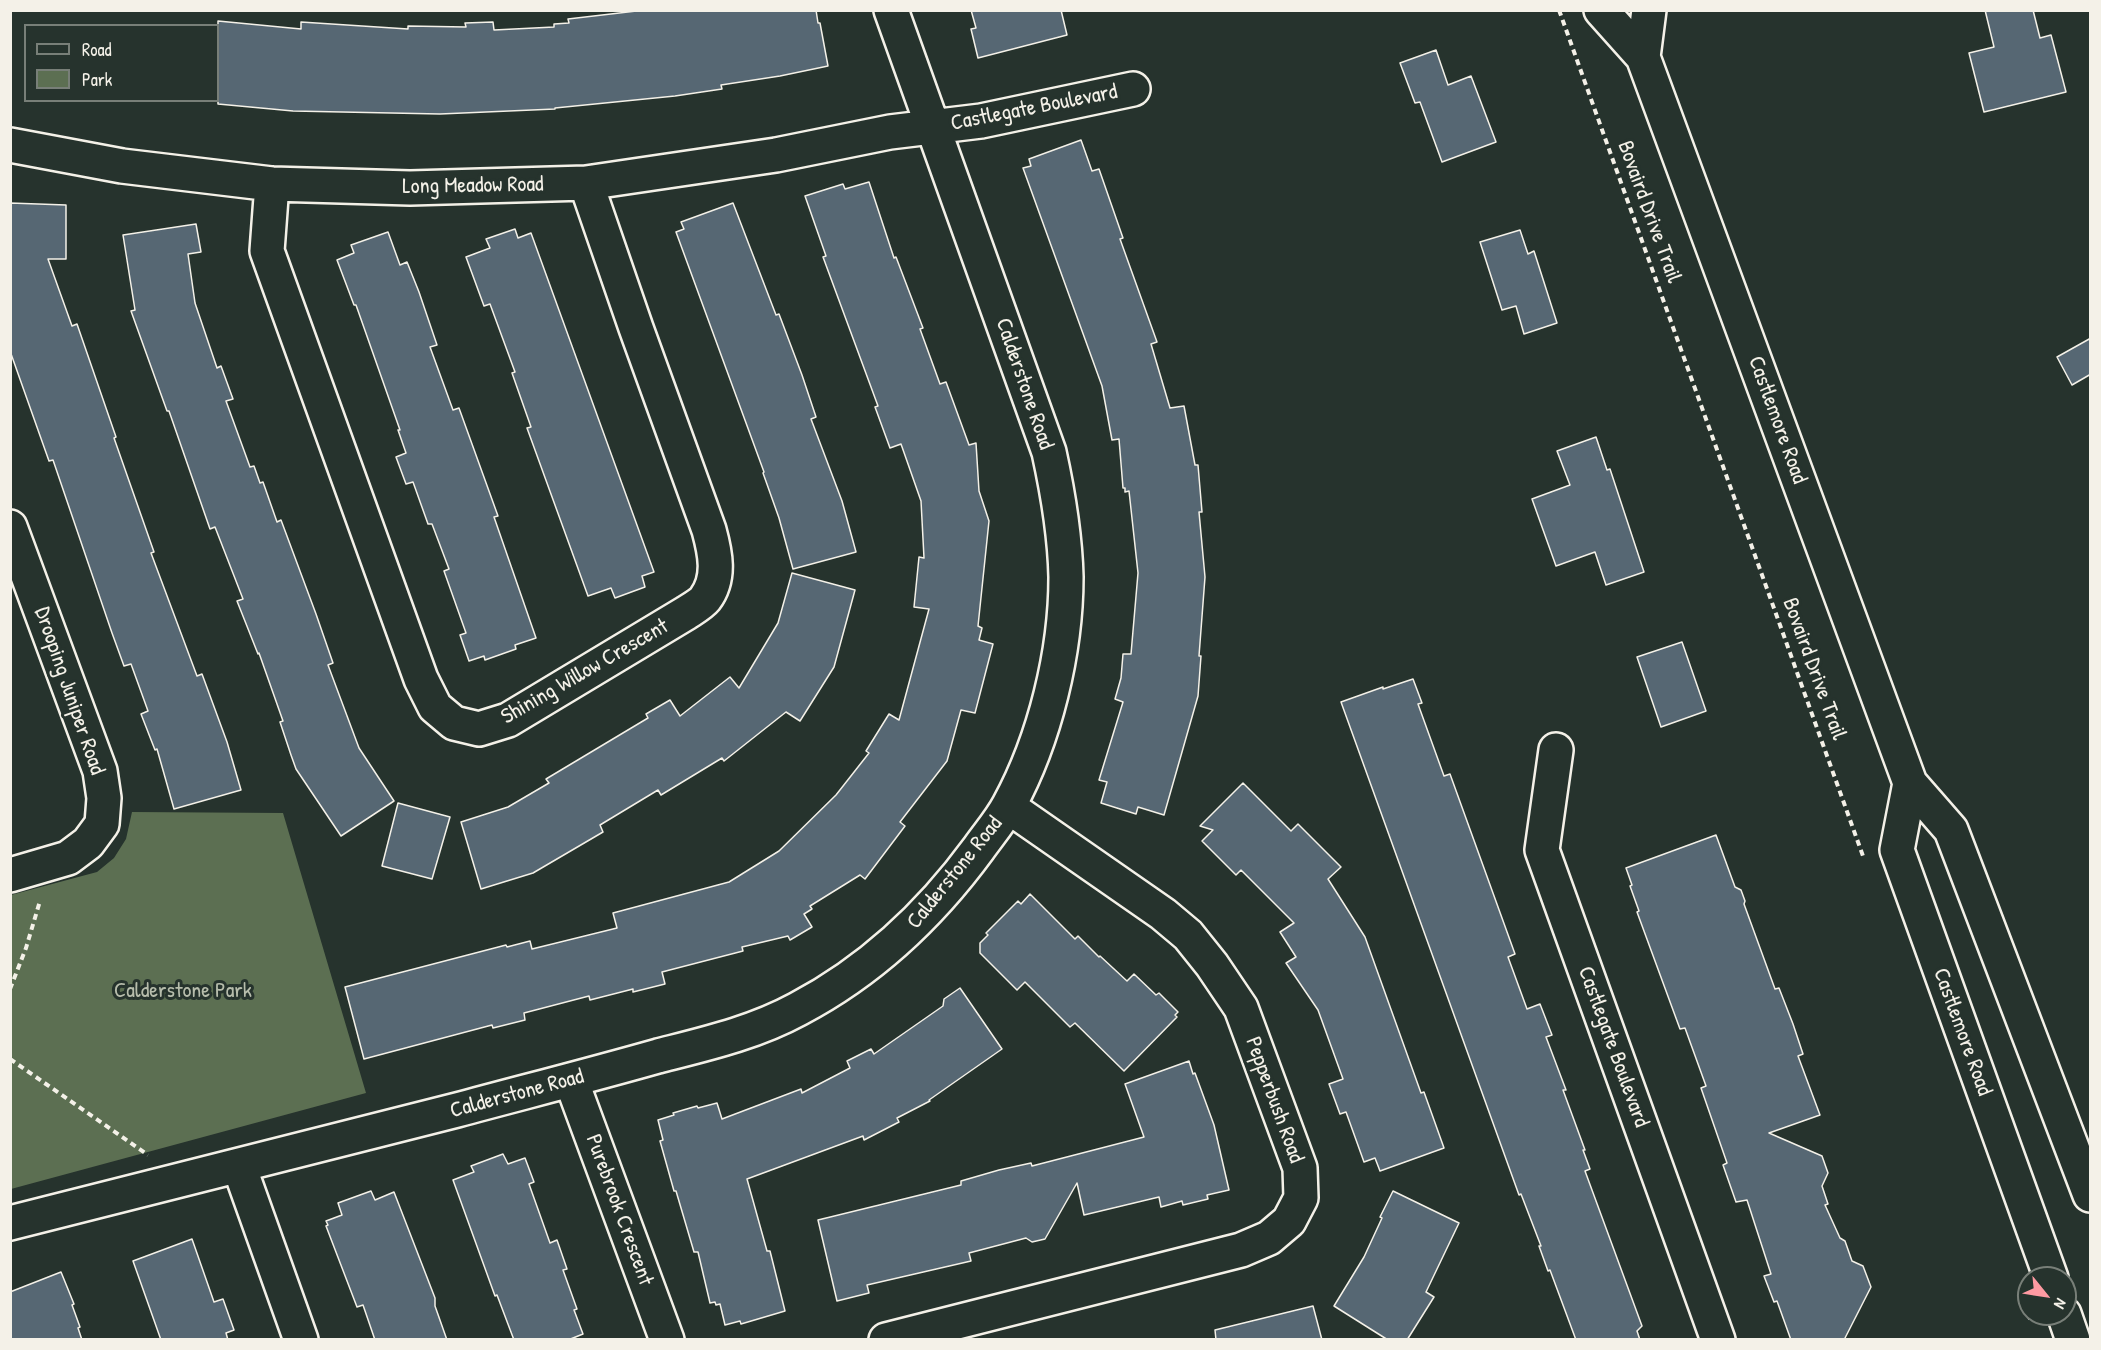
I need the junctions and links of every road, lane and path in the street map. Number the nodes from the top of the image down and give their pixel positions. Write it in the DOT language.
graph roads {
  1 [pos="891,10"];
  2 [pos="1559,10"];
  3 [pos="1601,10"];
  4 [pos="1649,10"];
  5 [pos="1643,57"];
  6 [pos="1133,89"];
  7 [pos="934,127"];
  8 [pos="10,145"];
  9 [pos="586,183"];
  10 [pos="272,184"];
  11 [pos="10,526"];
  12 [pos="1556,750"];
  13 [pos="1910,783"];
  14 [pos="1009,807"];
  15 [pos="1867,866"];
  16 [pos="10,875"];
  17 [pos="40,901"];
  18 [pos="10,989"];
  19 [pos="10,1059"];
  20 [pos="572,1080"];
  21 [pos="152,1158"];
  22 [pos="239,1166"];
  23 [pos="2091,1195"];
  24 [pos="10,1223"];
  25 [pos="2047,1266"];
  26 [pos="301,1340"];
  27 [pos="667,1340"];
  28 [pos="886,1340"];
  29 [pos="1718,1340"];
  1 -- 7 [label="street, Calderstone Road"];
  2 -- 15 [label="path, Bovaird Drive Trail"];
  3 -- 5 [label="street, Castlemore Road"];
  4 -- 5 [label="street, Castlemore Road"];
  5 -- 13 [label="street, Castlemore Road"];
  6 -- 7 [label="street, Castlegate Boulevard"];
  7 -- 9 [label="street, Long Meadow Road"];
  7 -- 14 [label="street, Calderstone Road"];
  8 -- 10 [label="street, Long Meadow Road"];
  9 -- 10 [label="street, Long Meadow Road"];
  9 -- 10 [label="street, Shining Willow Crescent"];
  11 -- 16 [label="street, Drooping Juniper Road"];
  12 -- 29 [label="street, Castlegate Boulevard"];
  13 -- 23 [label="street, Castlemore Road"];
  13 -- 25 [label="street, Castlemore Road"];
  14 -- 20 [label="street, Calderstone Road"];
  14 -- 28 [label="street, Pepperbush Road"];
  17 -- 18 [label="path"];
  19 -- 21 [label="path"];
  20 -- 22 [label="street, Calderstone Road"];
  20 -- 27 [label="street, Purebrook Crescent"];
  22 -- 24 [label="street, Calderstone Road"];
  22 -- 26 [label="street"];
}
